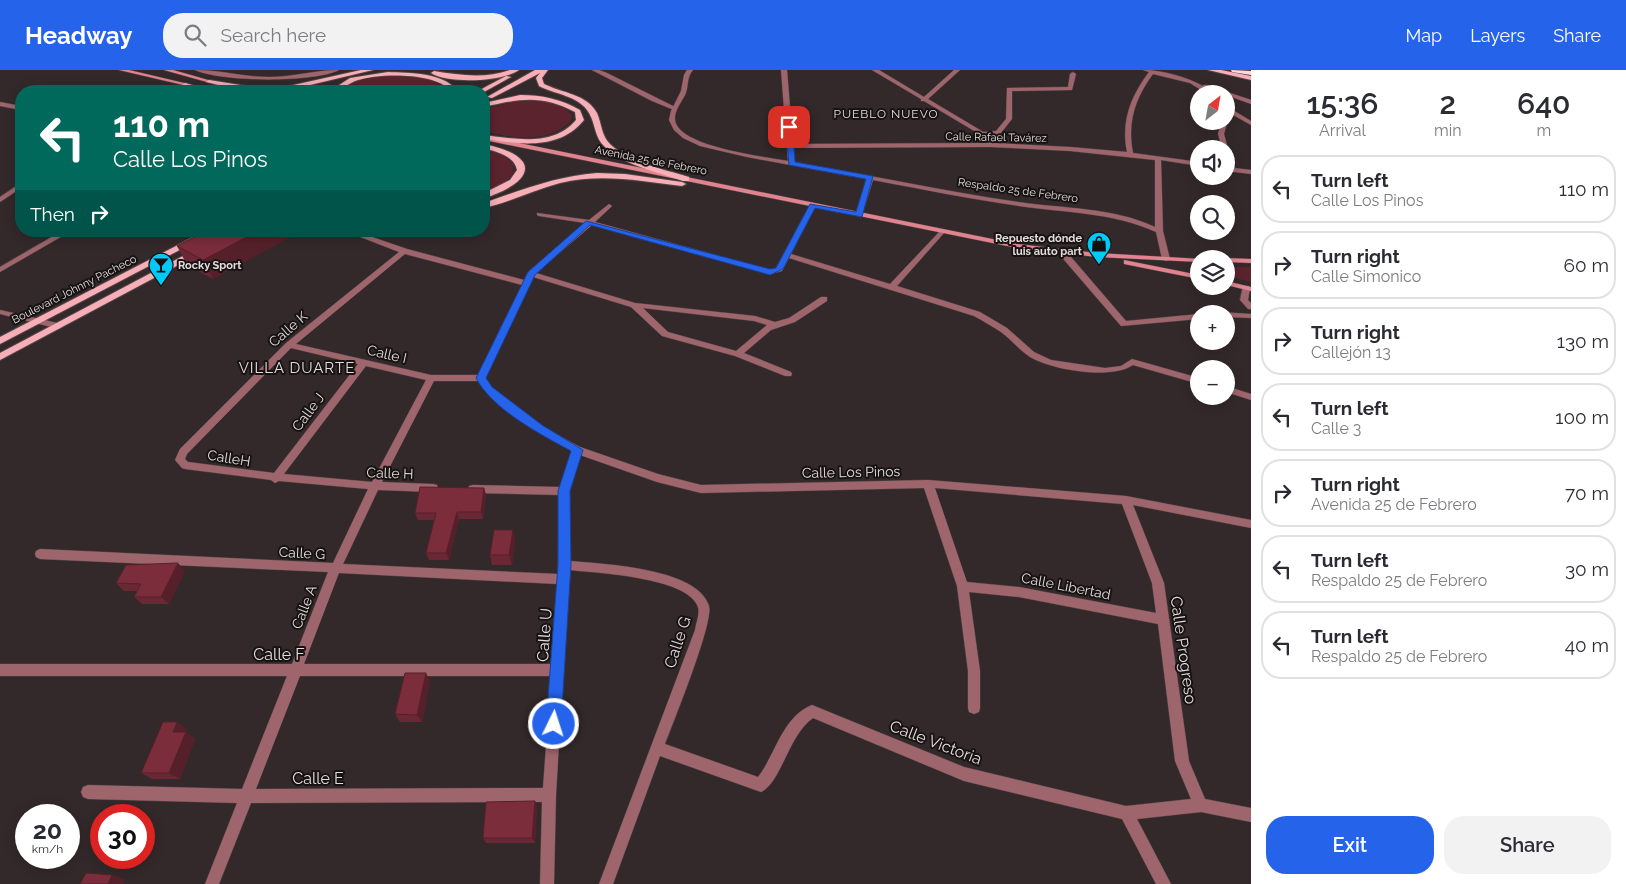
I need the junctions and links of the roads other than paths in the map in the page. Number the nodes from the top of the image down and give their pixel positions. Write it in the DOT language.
graph roads {
  1 [pos="122,70"];
  2 [pos="167,70"];
  3 [pos="198,70"];
  4 [pos="336,70"];
  5 [pos="370,70"];
  6 [pos="420,70"];
  7 [pos="516,70"];
  8 [pos="521,70"];
  9 [pos="540,70"];
  10 [pos="545,70"];
  11 [pos="595,70"];
  12 [pos="690,70"];
  13 [pos="784,70"];
  14 [pos="875,70"];
  15 [pos="957,70"];
  16 [pos="1211,70"];
  17 [pos="1235,70"];
  18 [pos="1149,71"];
  19 [pos="1251,73"];
  20 [pos="1073,74"];
  21 [pos="1176,78"];
  22 [pos="1251,78"];
  23 [pos="209,82"];
  24 [pos="1192,82"];
  25 [pos="185,85"];
  26 [pos="221,85"];
  27 [pos="228,85"];
  28 [pos="302,85"];
  29 [pos="344,85"];
  30 [pos="448,85"];
  31 [pos="1197,85"];
  32 [pos="490,86"];
  33 [pos="1190,86"];
  34 [pos="490,97"];
  35 [pos="923,100"];
  36 [pos="490,102"];
  37 [pos="1251,102"];
  38 [pos="0,104"];
  39 [pos="15,107"];
  40 [pos="674,108"];
  41 [pos="1235,108"];
  42 [pos="1235,113"];
  43 [pos="1251,118"];
  44 [pos="1251,123"];
  45 [pos="983,134"];
  46 [pos="490,139"];
  47 [pos="490,139"];
  48 [pos="991,145"];
  49 [pos="490,146"];
  50 [pos="791,146"];
  51 [pos="490,147"];
  52 [pos="1130,154"];
  53 [pos="1158,158"];
  54 [pos="791,163"];
  55 [pos="1190,163"];
  56 [pos="1235,171"];
  57 [pos="1251,174"];
  58 [pos="870,178"];
  59 [pos="684,181"];
  60 [pos="15,189"];
  61 [pos="490,195"];
  62 [pos="0,200"];
  63 [pos="490,204"];
  64 [pos="813,205"];
  65 [pos="609,206"];
  66 [pos="539,214"];
  67 [pos="859,215"];
  68 [pos="589,222"];
  69 [pos="1159,230"];
  70 [pos="942,232"];
  71 [pos="58,237"];
  72 [pos="201,237"];
  73 [pos="365,237"];
  74 [pos="208,245"];
  75 [pos="404,251"];
  76 [pos="1062,252"];
  77 [pos="788,255"];
  78 [pos="1097,255"];
  79 [pos="1166,259"];
  80 [pos="1190,260"];
  81 [pos="1235,260"];
  82 [pos="1251,261"];
  83 [pos="0,270"];
  84 [pos="531,274"];
  85 [pos="1190,275"];
  86 [pos="525,283"];
  87 [pos="1235,285"];
  88 [pos="893,286"];
  89 [pos="1249,288"];
  90 [pos="824,300"];
  91 [pos="634,305"];
  92 [pos="1251,308"];
  93 [pos="0,312"];
  94 [pos="1235,315"];
  95 [pos="1251,316"];
  96 [pos="1190,317"];
  97 [pos="42,320"];
  98 [pos="774,325"];
  99 [pos="59,326"];
  100 [pos="0,342"];
  101 [pos="289,345"];
  102 [pos="738,354"];
  103 [pos="0,359"];
  104 [pos="364,362"];
  105 [pos="788,374"];
  106 [pos="431,378"];
  107 [pos="481,378"];
  108 [pos="1190,378"];
  109 [pos="1235,392"];
  110 [pos="1251,396"];
  111 [pos="577,450"];
  112 [pos="180,460"];
  113 [pos="275,479"];
  114 [pos="928,484"];
  115 [pos="374,487"];
  116 [pos="444,488"];
  117 [pos="464,489"];
  118 [pos="564,491"];
  119 [pos="1126,500"];
  120 [pos="1251,524"];
  121 [pos="40,554"];
  122 [pos="564,565"];
  123 [pos="334,570"];
  124 [pos="564,579"];
  125 [pos="963,586"];
  126 [pos="1164,620"];
  127 [pos="0,670"];
  128 [pos="295,670"];
  129 [pos="557,670"];
  130 [pos="974,708"];
  131 [pos="656,748"];
  132 [pos="88,792"];
  133 [pos="549,795"];
  134 [pos="248,796"];
  135 [pos="1201,805"];
  136 [pos="1126,813"];
  137 [pos="1251,815"];
  138 [pos="212,884"];
  139 [pos="547,884"];
  140 [pos="606,884"];
  141 [pos="1164,884"];
  1 -- 25 [label="main road"];
  2 -- 23 [label="main road"];
  3 -- 4 [label="street"];
  5 -- 28 [label="main road"];
  6 -- 7 [label="main road"];
  8 -- 32 [label="main road"];
  9 -- 34 [label="main road"];
  10 -- 59 [label="main road"];
  11 -- 40 [label="street"];
  12 -- 40 [label="street"];
  13 -- 50 [label="street"];
  14 -- 35 [label="street"];
  15 -- 35 [label="street"];
  16 -- 22 [label="main road"];
  17 -- 19 [label="highway"];
  18 -- 21 [label="street"];
  18 -- 52 [label="street"];
  20 -- 45 [label="street"];
  21 -- 24 [label="street"];
  21 -- 33 [label="street"];
  23 -- 26 [label="main road"];
  23 -- 27 [label="main road"];
  24 -- 31 [label="street"];
  24 -- 37 [label="street"];
  29 -- 30 [label="main road"];
  35 -- 45 [label="street"];
  36 -- 47 [label="main road"];
  38 -- 39 [label="street"];
  40 -- 54 [label="street, Respaldo 25 de Febrero"];
  41 -- 43 [label="street"];
  42 -- 44 [label="street"];
  45 -- 48 [label="street"];
  46 -- 59 [label="main road, Avenida 25 de Febrero"];
  48 -- 50 [label="street, Calle Rafael Tavárez"];
  48 -- 52 [label="street, Calle Rafael Tavárez"];
  49 -- 59 [label="main road, Avenida 25 de Febrero"];
  50 -- 54 [label="street"];
  51 -- 61 [label="main road"];
  52 -- 53 [label="street, Calle Rafael Tavárez"];
  53 -- 55 [label="street, Calle Rafael Tavárez"];
  53 -- 69 [label="street"];
  54 -- 58 [label="street, Respaldo 25 de Febrero"];
  56 -- 57 [label="street"];
  58 -- 67 [label="street"];
  58 -- 69 [label="street, Respaldo 25 de Febrero"];
  59 -- 63 [label="main road"];
  59 -- 64 [label="main road, Avenida 25 de Febrero"];
  60 -- 62 [label="street"];
  64 -- 67 [label="main road, Avenida 25 de Febrero"];
  64 -- 77 [label="street"];
  65 -- 68 [label="street"];
  66 -- 68 [label="street"];
  67 -- 70 [label="main road, Avenida 25 de Febrero"];
  68 -- 77 [label="street"];
  68 -- 84 [label="street"];
  69 -- 79 [label="street"];
  70 -- 76 [label="main road, Avenida 25 de Febrero"];
  70 -- 88 [label="street"];
  71 -- 83 [label="street"];
  72 -- 97 [label="main road, Boulevard Johnny Pacheco"];
  73 -- 75 [label="street"];
  74 -- 99 [label="main road, Boulevard Johnny Pacheco"];
  75 -- 86 [label="street"];
  75 -- 101 [label="street, Calle K"];
  76 -- 78 [label="main road, Avenida 25 de Febrero"];
  76 -- 96 [label="street"];
  77 -- 88 [label="street"];
  78 -- 79 [label="main road, Avenida 25 de Febrero"];
  78 -- 85 [label="main road"];
  79 -- 80 [label="main road, Avenida 25 de Febrero"];
  81 -- 82 [label="main road"];
  84 -- 86 [label="street"];
  84 -- 91 [label="street"];
  86 -- 107 [label="street"];
  87 -- 89 [label="main road"];
  88 -- 108 [label="street"];
  89 -- 92 [label="street"];
  90 -- 98 [label="street"];
  91 -- 98 [label="street"];
  91 -- 102 [label="street"];
  93 -- 97 [label="street"];
  94 -- 95 [label="street"];
  97 -- 99 [label="street"];
  97 -- 100 [label="main road, Boulevard Johnny Pacheco"];
  98 -- 102 [label="street"];
  99 -- 103 [label="main road, Boulevard Johnny Pacheco"];
  101 -- 104 [label="street, Calle I"];
  101 -- 112 [label="street, Calle K"];
  102 -- 105 [label="street"];
  104 -- 106 [label="street, Calle I"];
  104 -- 113 [label="street, Calle J"];
  106 -- 107 [label="street, Calle I"];
  106 -- 115 [label="street, Calle A"];
  107 -- 111 [label="street, Calle Los Pinos"];
  109 -- 110 [label="street"];
  111 -- 114 [label="street, Calle Los Pinos"];
  111 -- 118 [label="street, Calle U"];
  112 -- 113 [label="street, CalleH"];
  113 -- 115 [label="street, Calle H"];
  114 -- 119 [label="street, Calle Los Pinos"];
  114 -- 125 [label="street"];
  115 -- 116 [label="street, Calle H"];
  115 -- 123 [label="street, Calle A"];
  117 -- 118 [label="street"];
  118 -- 122 [label="street, Calle U"];
  119 -- 120 [label="street, Calle Los Pinos"];
  119 -- 126 [label="street, Calle Progreso"];
  121 -- 123 [label="street, Calle G"];
  122 -- 124 [label="street, Calle U"];
  122 -- 131 [label="street, Calle G"];
  123 -- 124 [label="street, Calle G"];
  123 -- 128 [label="street, Calle A"];
  124 -- 129 [label="street, Calle U"];
  125 -- 126 [label="street, Calle Libertad"];
  125 -- 130 [label="street"];
  126 -- 135 [label="street, Calle Progreso"];
  127 -- 128 [label="street, Calle F"];
  128 -- 129 [label="street, Calle F"];
  128 -- 134 [label="street, Calle A"];
  129 -- 133 [label="street, Calle U"];
  131 -- 136 [label="street, Calle Victoria"];
  131 -- 140 [label="street, Calle G"];
  132 -- 134 [label="street, Calle E"];
  133 -- 134 [label="street, Calle E"];
  133 -- 139 [label="street, Calle U"];
  134 -- 138 [label="street, Calle A"];
  135 -- 136 [label="street, Calle Victoria"];
  135 -- 137 [label="street, Calle Victoria"];
  136 -- 141 [label="street"];
}
